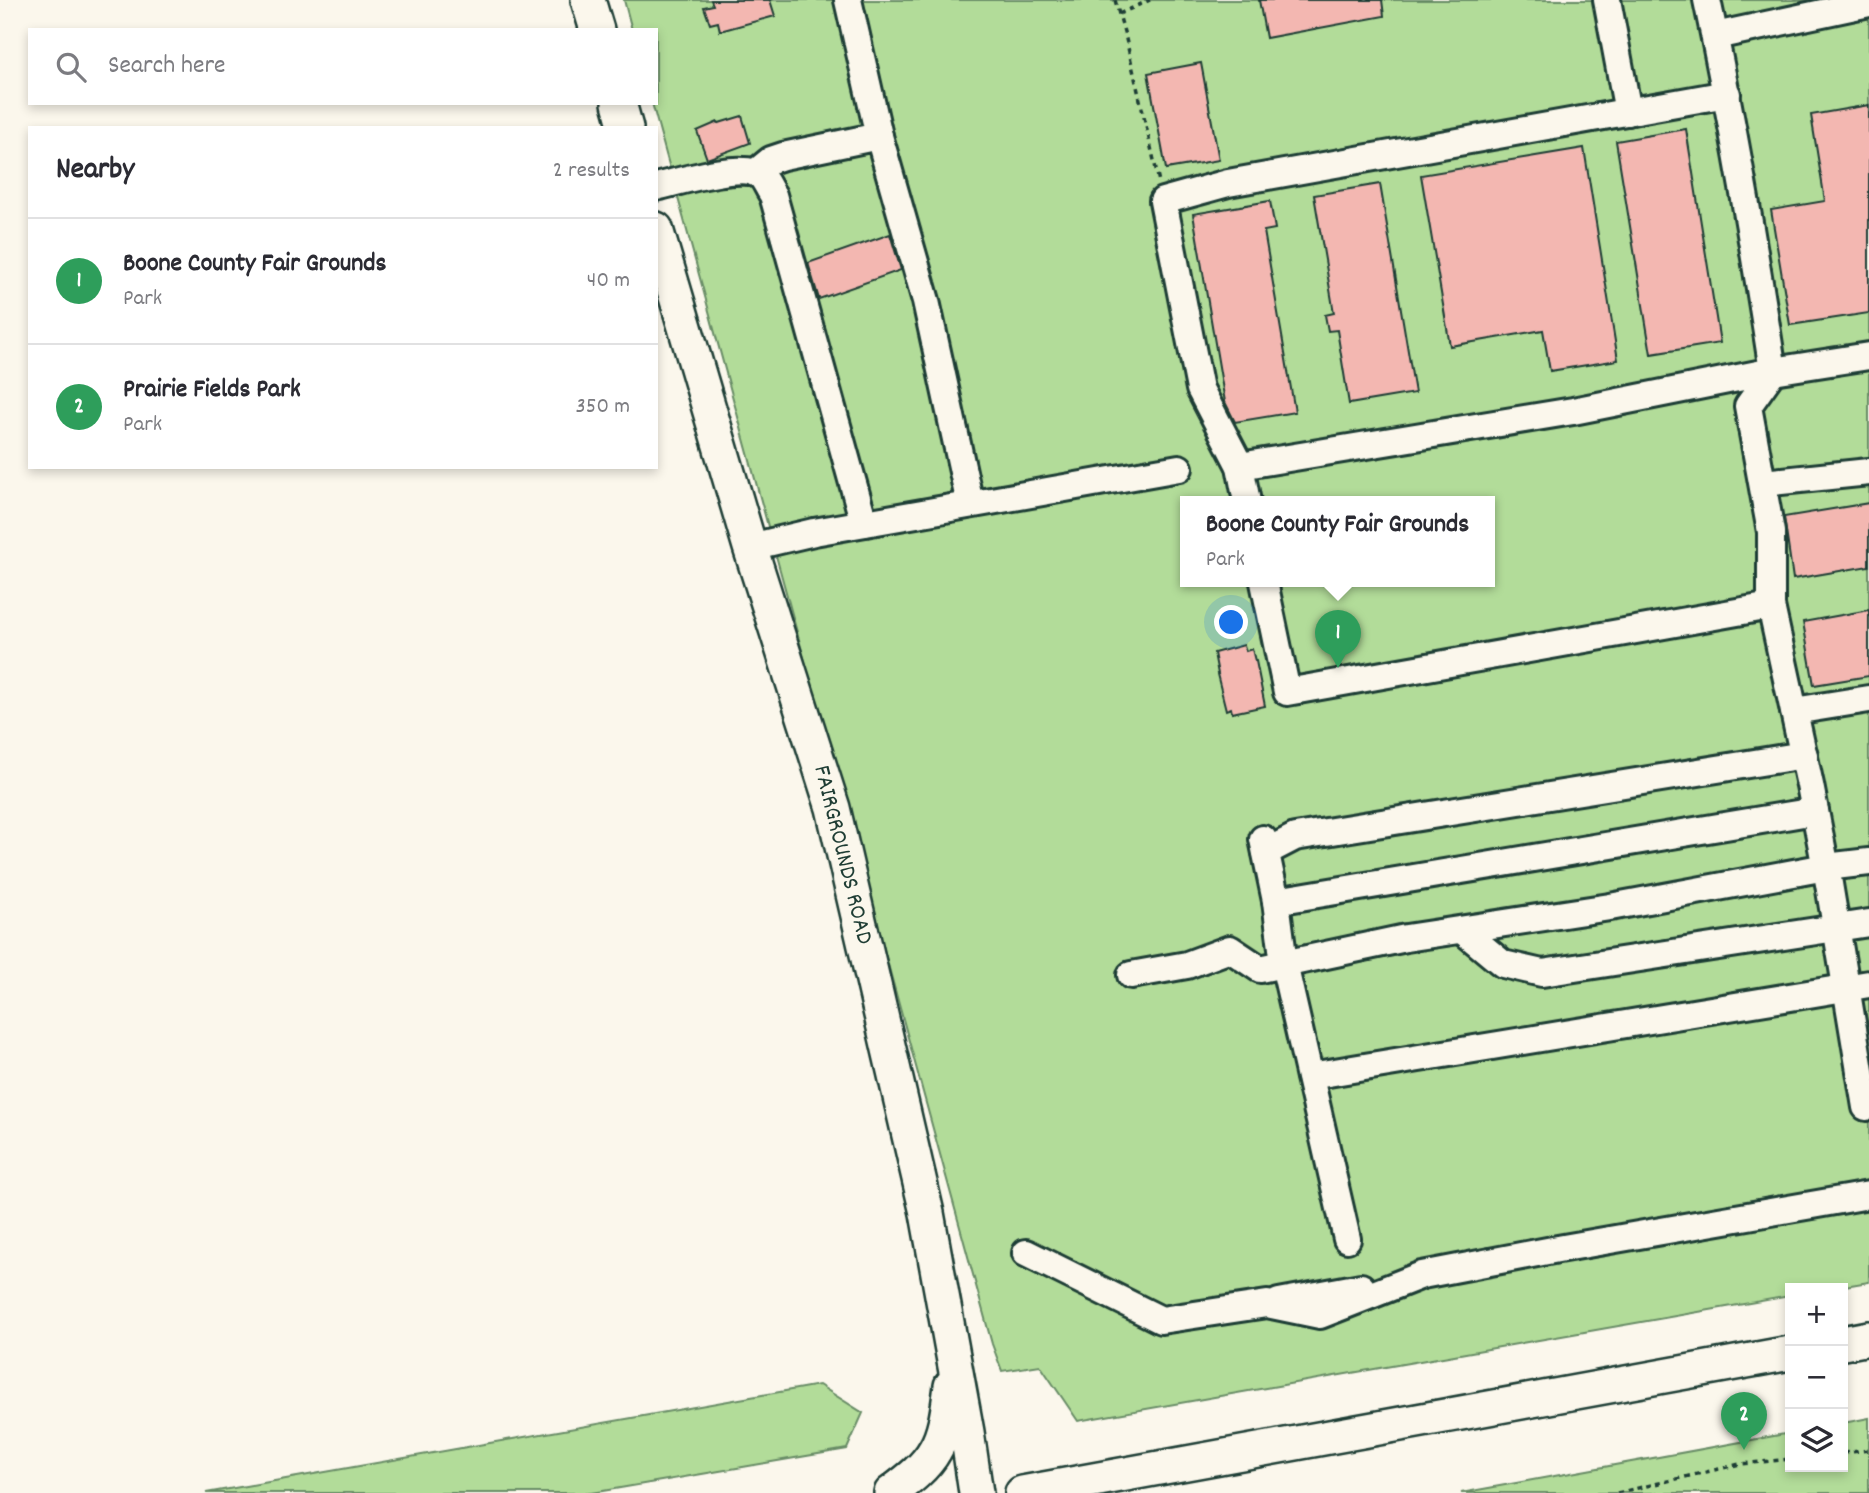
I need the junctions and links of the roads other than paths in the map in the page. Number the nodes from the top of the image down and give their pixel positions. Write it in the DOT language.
graph roads {
  1 [pos="588,0"];
  2 [pos="848,0"];
  3 [pos="1607,0"];
  4 [pos="1707,0"];
  5 [pos="1869,3"];
  6 [pos="596,28"];
  7 [pos="1715,36"];
  8 [pos="1727,94"];
  9 [pos="620,105"];
  10 [pos="1628,112"];
  11 [pos="625,126"];
  12 [pos="879,135"];
  13 [pos="755,173"];
  14 [pos="658,187"];
  15 [pos="658,236"];
  16 [pos="1869,356"];
  17 [pos="1773,371"];
  18 [pos="1240,466"];
  19 [pos="1179,468"];
  20 [pos="1869,472"];
  21 [pos="1763,483"];
  22 [pos="1246,496"];
  23 [pos="970,504"];
  24 [pos="864,523"];
  25 [pos="750,547"];
  26 [pos="1265,587"];
  27 [pos="1771,606"];
  28 [pos="1869,699"];
  29 [pos="1794,711"];
  30 [pos="1804,755"];
  31 [pos="1815,811"];
  32 [pos="1869,862"];
  33 [pos="1826,867"];
  34 [pos="1276,901"];
  35 [pos="1869,923"];
  36 [pos="1836,928"];
  37 [pos="1462,930"];
  38 [pos="1284,964"];
  39 [pos="1131,975"];
  40 [pos="1858,986"];
  41 [pos="1310,1076"];
  42 [pos="1866,1107"];
  43 [pos="1869,1195"];
  44 [pos="1347,1239"];
  45 [pos="1026,1254"];
  46 [pos="1869,1338"];
  47 [pos="1848,1342"];
  48 [pos="1785,1354"];
  49 [pos="955,1366"];
  50 [pos="891,1493"];
  51 [pos="976,1493"];
  52 [pos="1022,1493"];
  1 -- 6 [label="main road"];
  2 -- 12 [label="lane"];
  3 -- 10 [label="lane"];
  4 -- 7 [label="lane"];
  5 -- 7 [label="lane"];
  7 -- 8 [label="lane"];
  8 -- 10 [label="lane"];
  8 -- 17 [label="lane"];
  9 -- 11 [label="main road"];
  10 -- 18 [label="lane"];
  12 -- 13 [label="lane"];
  12 -- 23 [label="lane"];
  13 -- 14 [label="lane"];
  13 -- 24 [label="lane"];
  15 -- 25 [label="main road, FAIRGROUNDS ROAD"];
  16 -- 17 [label="lane"];
  17 -- 18 [label="lane"];
  17 -- 21 [label="lane"];
  18 -- 22 [label="lane"];
  19 -- 23 [label="lane"];
  20 -- 21 [label="lane"];
  21 -- 27 [label="lane"];
  23 -- 24 [label="lane"];
  24 -- 25 [label="lane"];
  25 -- 49 [label="main road, FAIRGROUNDS ROAD"];
  26 -- 27 [label="lane"];
  27 -- 29 [label="lane"];
  28 -- 29 [label="lane"];
  29 -- 30 [label="lane"];
  30 -- 31 [label="lane"];
  30 -- 34 [label="lane"];
  31 -- 33 [label="lane"];
  31 -- 34 [label="lane"];
  32 -- 33 [label="lane"];
  33 -- 36 [label="lane"];
  33 -- 37 [label="lane"];
  34 -- 38 [label="lane"];
  35 -- 36 [label="lane"];
  36 -- 37 [label="lane"];
  36 -- 40 [label="lane"];
  37 -- 38 [label="lane"];
  38 -- 39 [label="lane"];
  38 -- 41 [label="lane"];
  40 -- 41 [label="lane"];
  40 -- 42 [label="lane"];
  41 -- 44 [label="lane"];
  43 -- 45 [label="lane"];
  46 -- 47 [label="main road"];
  48 -- 52 [label="main road"];
  49 -- 50 [label="main road"];
  49 -- 51 [label="main road, FAIRGROUNDS ROAD"];
}
